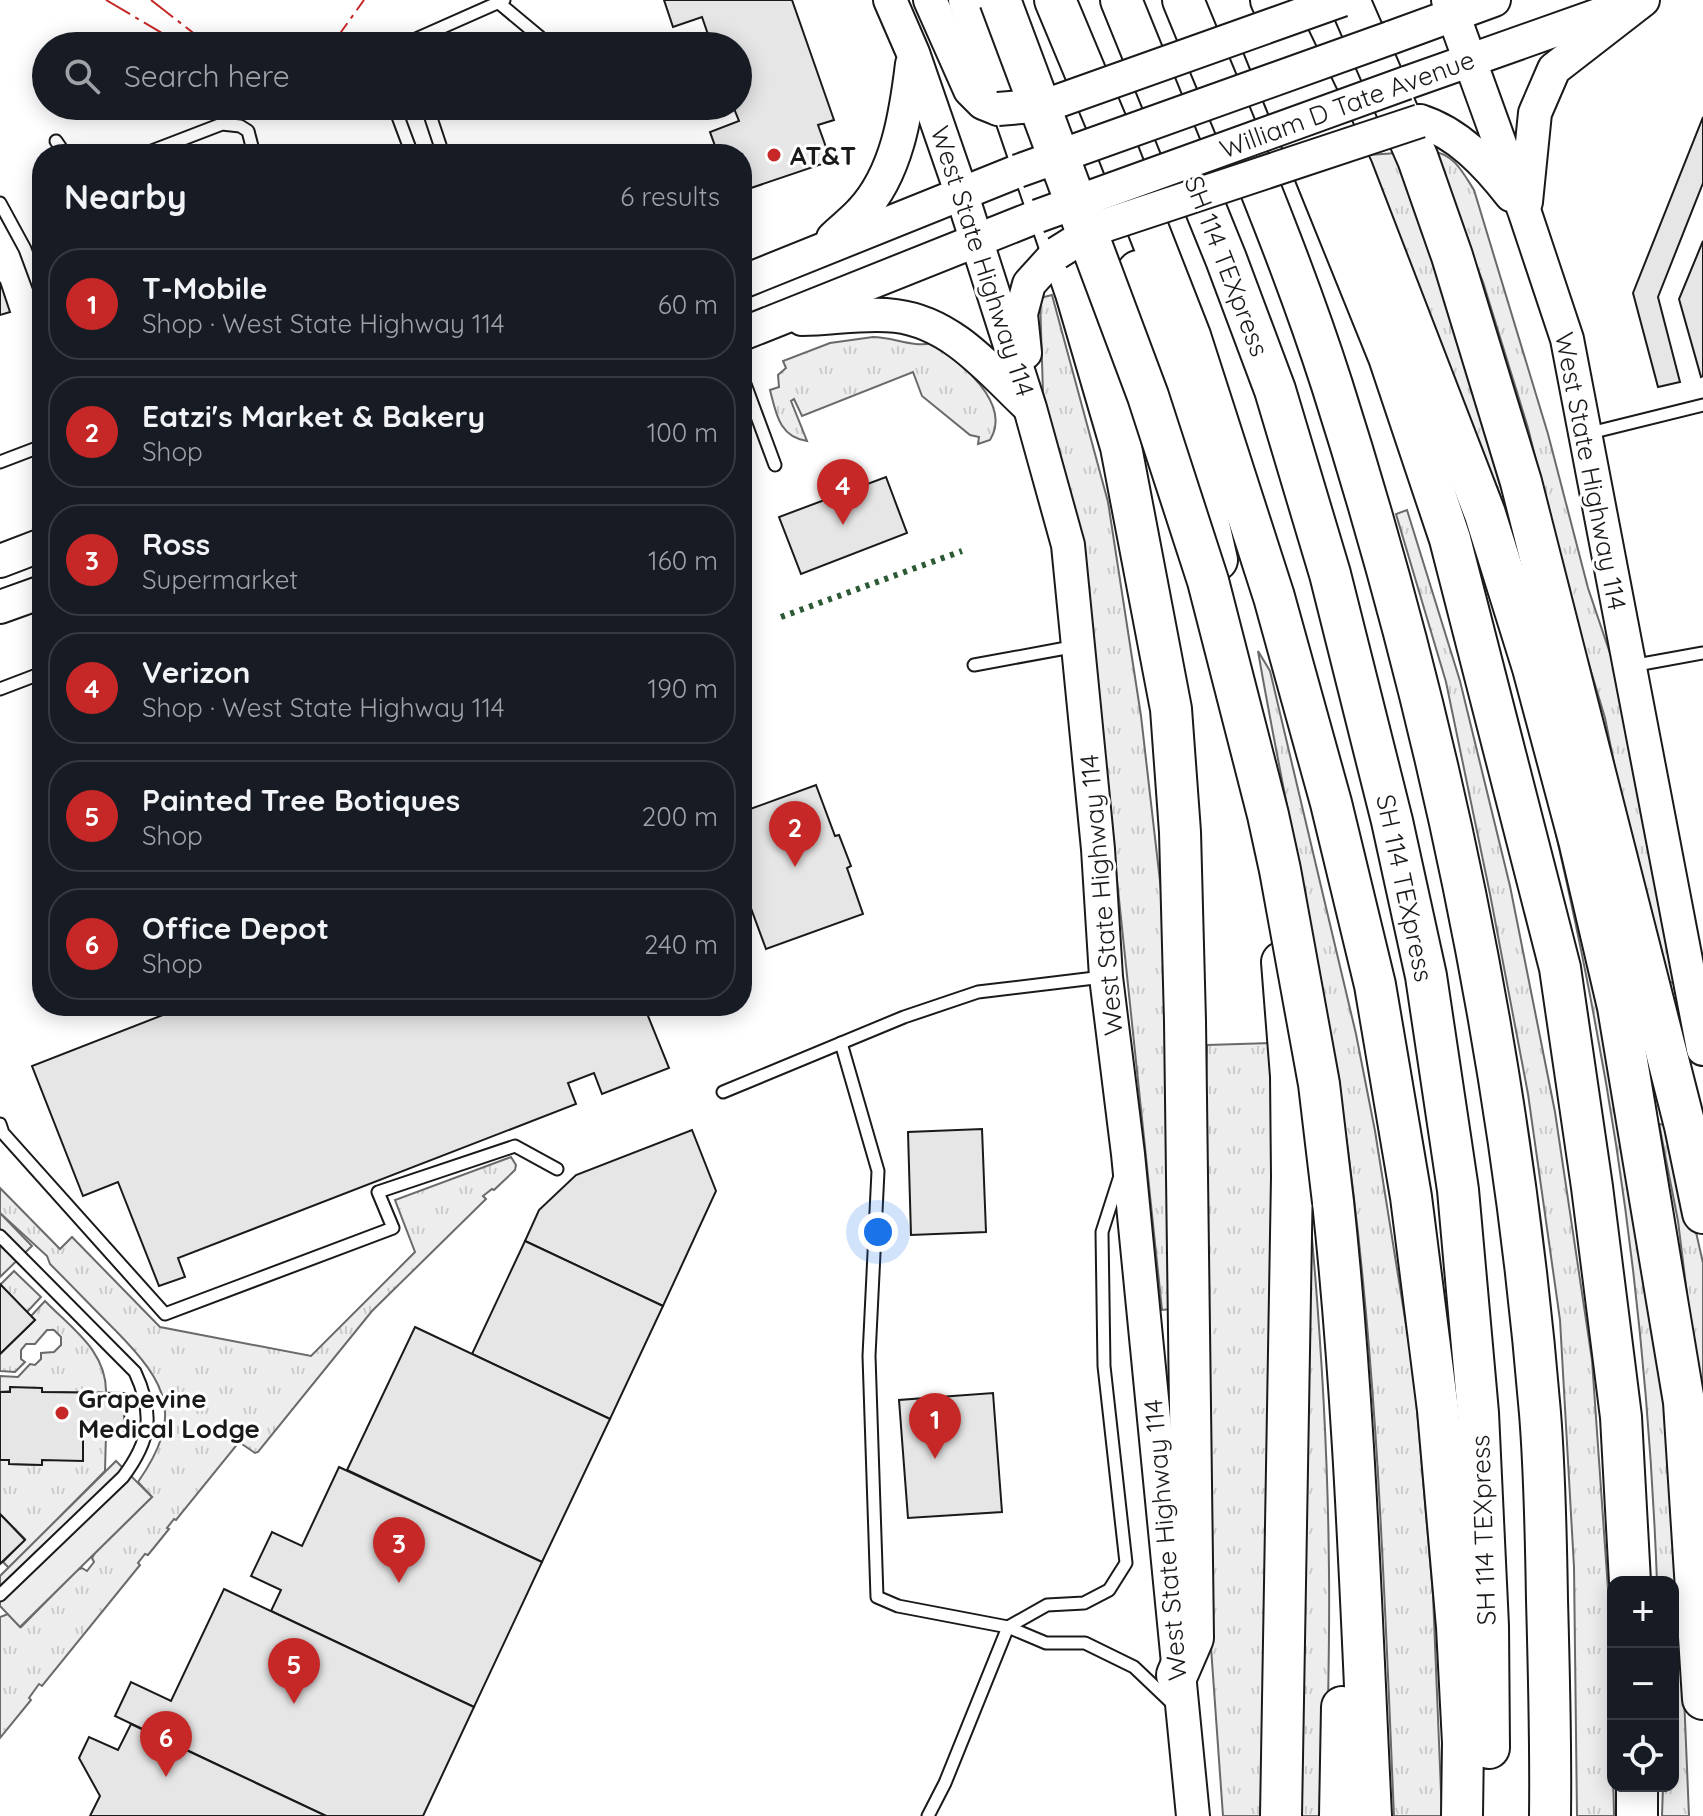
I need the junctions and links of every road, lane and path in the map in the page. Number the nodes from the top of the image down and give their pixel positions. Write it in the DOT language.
graph roads {
  1 [pos="890,0"];
  2 [pos="930,0"];
  3 [pos="969,0"];
  4 [pos="1000,0"];
  5 [pos="1055,0"];
  6 [pos="1121,0"];
  7 [pos="1183,0"];
  8 [pos="1244,0"];
  9 [pos="1271,0"];
  10 [pos="1342,0"];
  11 [pos="1349,0"];
  12 [pos="1494,0"];
  13 [pos="1642,0"];
  14 [pos="501,1"];
  15 [pos="1451,7"];
  16 [pos="431,32"];
  17 [pos="535,32"];
  18 [pos="913,53"];
  19 [pos="1468,59"];
  20 [pos="399,120"];
  21 [pos="432,120"];
  22 [pos="1111,134"];
  23 [pos="56,141"];
  24 [pos="58,144"];
  25 [pos="170,144"];
  26 [pos="251,144"];
  27 [pos="408,144"];
  28 [pos="440,144"];
  29 [pos="961,192"];
  30 [pos="0,203"];
  31 [pos="1525,213"];
  32 [pos="976,241"];
  33 [pos="819,250"];
  34 [pos="32,268"];
  35 [pos="752,278"];
  36 [pos="781,319"];
  37 [pos="752,330"];
  38 [pos="752,403"];
  39 [pos="1703,405"];
  40 [pos="1030,408"];
  41 [pos="1585,435"];
  42 [pos="32,450"];
  43 [pos="0,462"];
  44 [pos="775,465"];
  45 [pos="32,549"];
  46 [pos="0,561"];
  47 [pos="32,596"];
  48 [pos="0,607"];
  49 [pos="1078,646"];
  50 [pos="1703,653"];
  51 [pos="974,665"];
  52 [pos="1630,666"];
  53 [pos="32,677"];
  54 [pos="0,689"];
  55 [pos="1106,977"];
  56 [pos="841,1043"];
  57 [pos="1703,1049"];
  58 [pos="723,1092"];
  59 [pos="0,1124"];
  60 [pos="1128,1154"];
  61 [pos="557,1169"];
  62 [pos="1703,1213"];
  63 [pos="0,1236"];
  64 [pos="1630,1576"];
  65 [pos="1360,1586"];
  66 [pos="0,1595"];
  67 [pos="1008,1627"];
  68 [pos="1180,1694"];
  69 [pos="1703,1699"];
  70 [pos="1637,1792"];
  71 [pos="928,1816"];
  72 [pos="1193,1816"];
  73 [pos="1281,1816"];
  74 [pos="1340,1816"];
  75 [pos="1371,1816"];
  76 [pos="1462,1816"];
  77 [pos="1488,1816"];
  78 [pos="1550,1816"];
  79 [pos="1637,1816"];
  1 -- 18 [label="main road, West State Highway 114"];
  2 -- 10 [label="main road, bridge"];
  3 -- 68 [label="highway"];
  4 -- 65 [label="highway, bridge"];
  5 -- 22 [label="highway"];
  6 -- 77 [label="highway, SH 114 TEXpress"];
  7 -- 78 [label="highway"];
  8 -- 64 [label="highway"];
  9 -- 69 [label="highway"];
  11 -- 62 [label="highway"];
  12 -- 15 [label="main road, William D Tate Avenue"];
  13 -- 19 [label="main road, William D Tate Avenue"];
  13 -- 31 [label="main road"];
  14 -- 16 [label="lane"];
  14 -- 17 [label="lane"];
  15 -- 19 [label="main road, West State Highway 114"];
  15 -- 29 [label="main road, William D Tate Avenue, bridge"];
  18 -- 29 [label="main road, West State Highway 114"];
  18 -- 33 [label="main road"];
  19 -- 31 [label="main road, West State Highway 114"];
  19 -- 32 [label="main road, William D Tate Avenue, bridge"];
  20 -- 27 [label="lane"];
  21 -- 28 [label="lane"];
  22 -- 73 [label="highway"];
  22 -- 76 [label="highway"];
  23 -- 24 [label="lane"];
  25 -- 26 [label="lane"];
  29 -- 32 [label="main road, West State Highway 114"];
  29 -- 33 [label="main road, William D Tate Avenue"];
  30 -- 34 [label="lane"];
  31 -- 40 [label="main road, bridge"];
  31 -- 41 [label="main road, West State Highway 114"];
  32 -- 36 [label="main road, William D Tate Avenue"];
  32 -- 40 [label="main road, West State Highway 114"];
  33 -- 35 [label="main road, William D Tate Avenue"];
  36 -- 37 [label="main road, William D Tate Avenue"];
  36 -- 40 [label="main road"];
  38 -- 44 [label="lane"];
  39 -- 41 [label="lane"];
  40 -- 49 [label="main road, West State Highway 114"];
  41 -- 52 [label="main road, West State Highway 114"];
  42 -- 43 [label="lane"];
  45 -- 46 [label="main road"];
  47 -- 48 [label="main road"];
  49 -- 51 [label="lane"];
  49 -- 55 [label="main road, West State Highway 114"];
  50 -- 52 [label="lane"];
  52 -- 57 [label="main road, West State Highway 114"];
  53 -- 54 [label="lane"];
  55 -- 56 [label="lane"];
  55 -- 60 [label="main road, West State Highway 114"];
  56 -- 58 [label="lane"];
  56 -- 67 [label="lane"];
  59 -- 61 [label="lane"];
  60 -- 67 [label="lane"];
  60 -- 68 [label="main road, West State Highway 114"];
  63 -- 66 [label="lane"];
  65 -- 74 [label="highway"];
  65 -- 75 [label="highway"];
  67 -- 68 [label="lane"];
  67 -- 71 [label="lane"];
  68 -- 72 [label="main road, West State Highway 114"];
  70 -- 79 [label="highway"];
}
